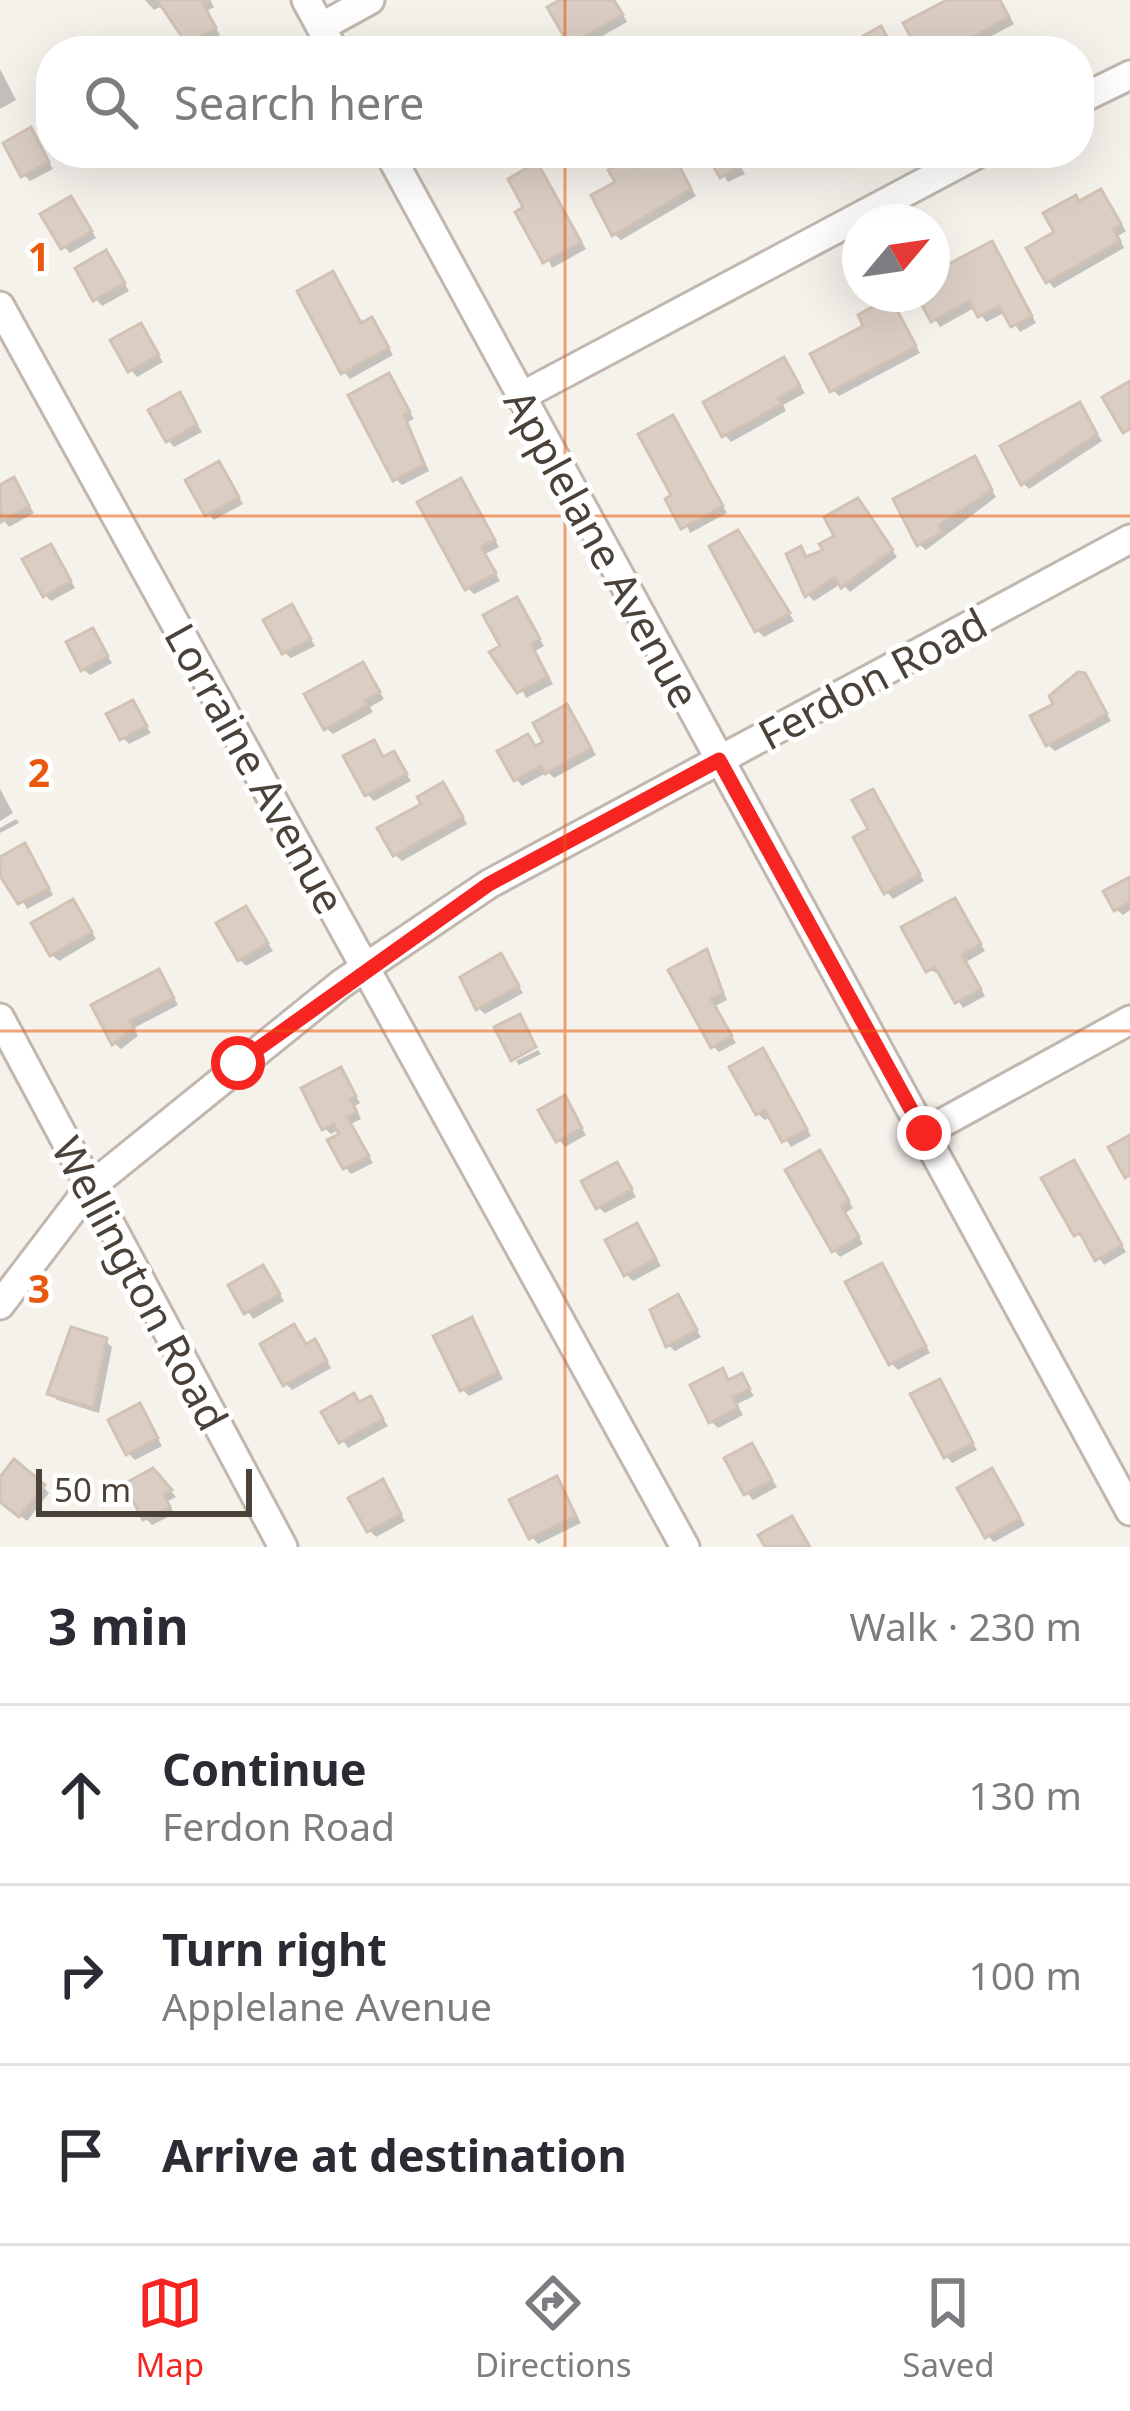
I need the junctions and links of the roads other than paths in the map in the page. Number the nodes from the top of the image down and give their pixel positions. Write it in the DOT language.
graph roads {
  1 [pos="306,0"];
  2 [pos="370,0"];
  3 [pos="325,36"];
  4 [pos="330,36"];
  5 [pos="1130,75"];
  6 [pos="1094,93"];
  7 [pos="397,168"];
  8 [pos="951,168"];
  9 [pos="0,306"];
  10 [pos="520,397"];
  11 [pos="1130,539"];
  12 [pos="719,760"];
  13 [pos="367,967"];
  14 [pos="0,1018"];
  15 [pos="1130,1020"];
  16 [pos="924,1133"];
  17 [pos="90,1186"];
  18 [pos="0,1305"];
  19 [pos="1128,1502"];
  20 [pos="283,1547"];
  21 [pos="685,1547"];
  1 -- 3 [label="street"];
  2 -- 4 [label="street"];
  5 -- 6 [label="street"];
  7 -- 10 [label="street, Applelane Avenue"];
  8 -- 10 [label="street"];
  9 -- 13 [label="street, Lorraine Avenue"];
  10 -- 12 [label="street, Applelane Avenue"];
  11 -- 12 [label="street, Ferdon Road"];
  12 -- 13 [label="street, Ferdon Road"];
  12 -- 16 [label="street, Applelane Avenue"];
  13 -- 17 [label="street, Ferdon Road"];
  13 -- 21 [label="street, Lorraine Avenue"];
  14 -- 17 [label="street, Wellington Road"];
  15 -- 16 [label="street"];
  16 -- 19 [label="street, Applelane Avenue"];
  17 -- 18 [label="street, Ferdon Road"];
  17 -- 20 [label="street, Wellington Road"];
}
